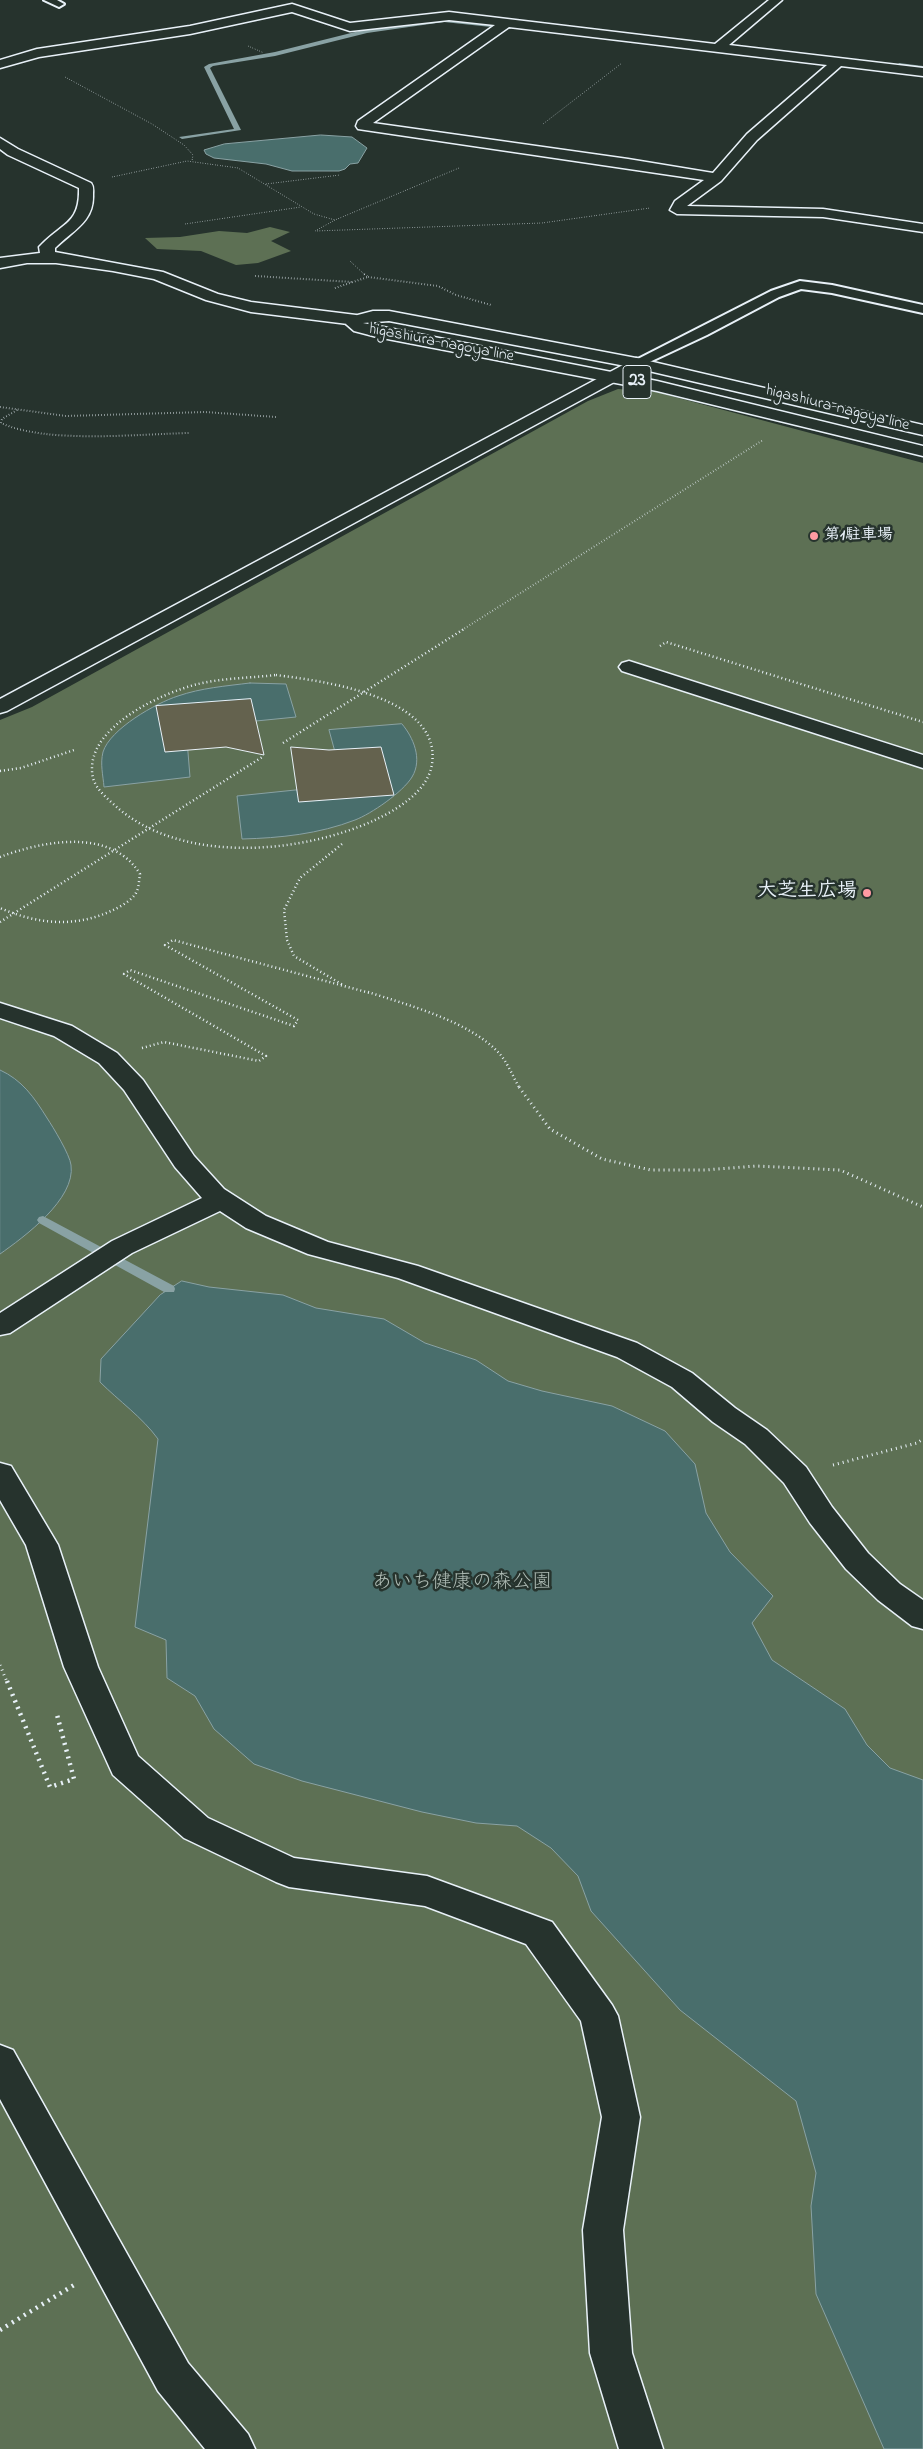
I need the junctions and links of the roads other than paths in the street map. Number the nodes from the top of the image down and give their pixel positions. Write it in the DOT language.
graph roads {
  1 [pos="49,0"];
  2 [pos="776,0"];
  3 [pos="59,4"];
  4 [pos="508,22"];
  5 [pos="719,47"];
  6 [pos="1,62"];
  7 [pos="838,62"];
  8 [pos="923,72"];
  9 [pos="0,142"];
  10 [pos="716,178"];
  11 [pos="923,228"];
  12 [pos="56,258"];
  13 [pos="0,263"];
  14 [pos="923,309"];
  15 [pos="356,320"];
  16 [pos="636,363"];
  17 [pos="611,377"];
  18 [pos="923,430"];
  19 [pos="923,451"];
  20 [pos="629,667"];
  21 [pos="0,707"];
  22 [pos="923,762"];
  23 [pos="0,1010"];
  24 [pos="222,1199"];
  25 [pos="0,1326"];
  26 [pos="0,1474"];
  27 [pos="923,1617"];
  28 [pos="0,2062"];
  29 [pos="233,2449"];
  30 [pos="641,2449"];
  1 -- 3 [label="lane"];
  2 -- 5 [label="street"];
  4 -- 5 [label="street"];
  4 -- 6 [label="street"];
  4 -- 10 [label="street"];
  5 -- 7 [label="street"];
  7 -- 8 [label="street"];
  7 -- 10 [label="street"];
  9 -- 12 [label="street"];
  10 -- 11 [label="street"];
  12 -- 13 [label="street"];
  12 -- 15 [label="street"];
  14 -- 16 [label="lane"];
  15 -- 16 [label="street, higashiura-nagoya line / 23"];
  15 -- 17 [label="street, higashiura-nagoya line / 23"];
  16 -- 17 [label="street"];
  16 -- 18 [label="street, higashiura-nagoya line / 23"];
  17 -- 19 [label="street, higashiura-nagoya line / 23"];
  17 -- 21 [label="street"];
  20 -- 22 [label="street"];
  23 -- 24 [label="street"];
  24 -- 25 [label="street"];
  24 -- 27 [label="street"];
  26 -- 30 [label="street"];
  28 -- 29 [label="street"];
}
